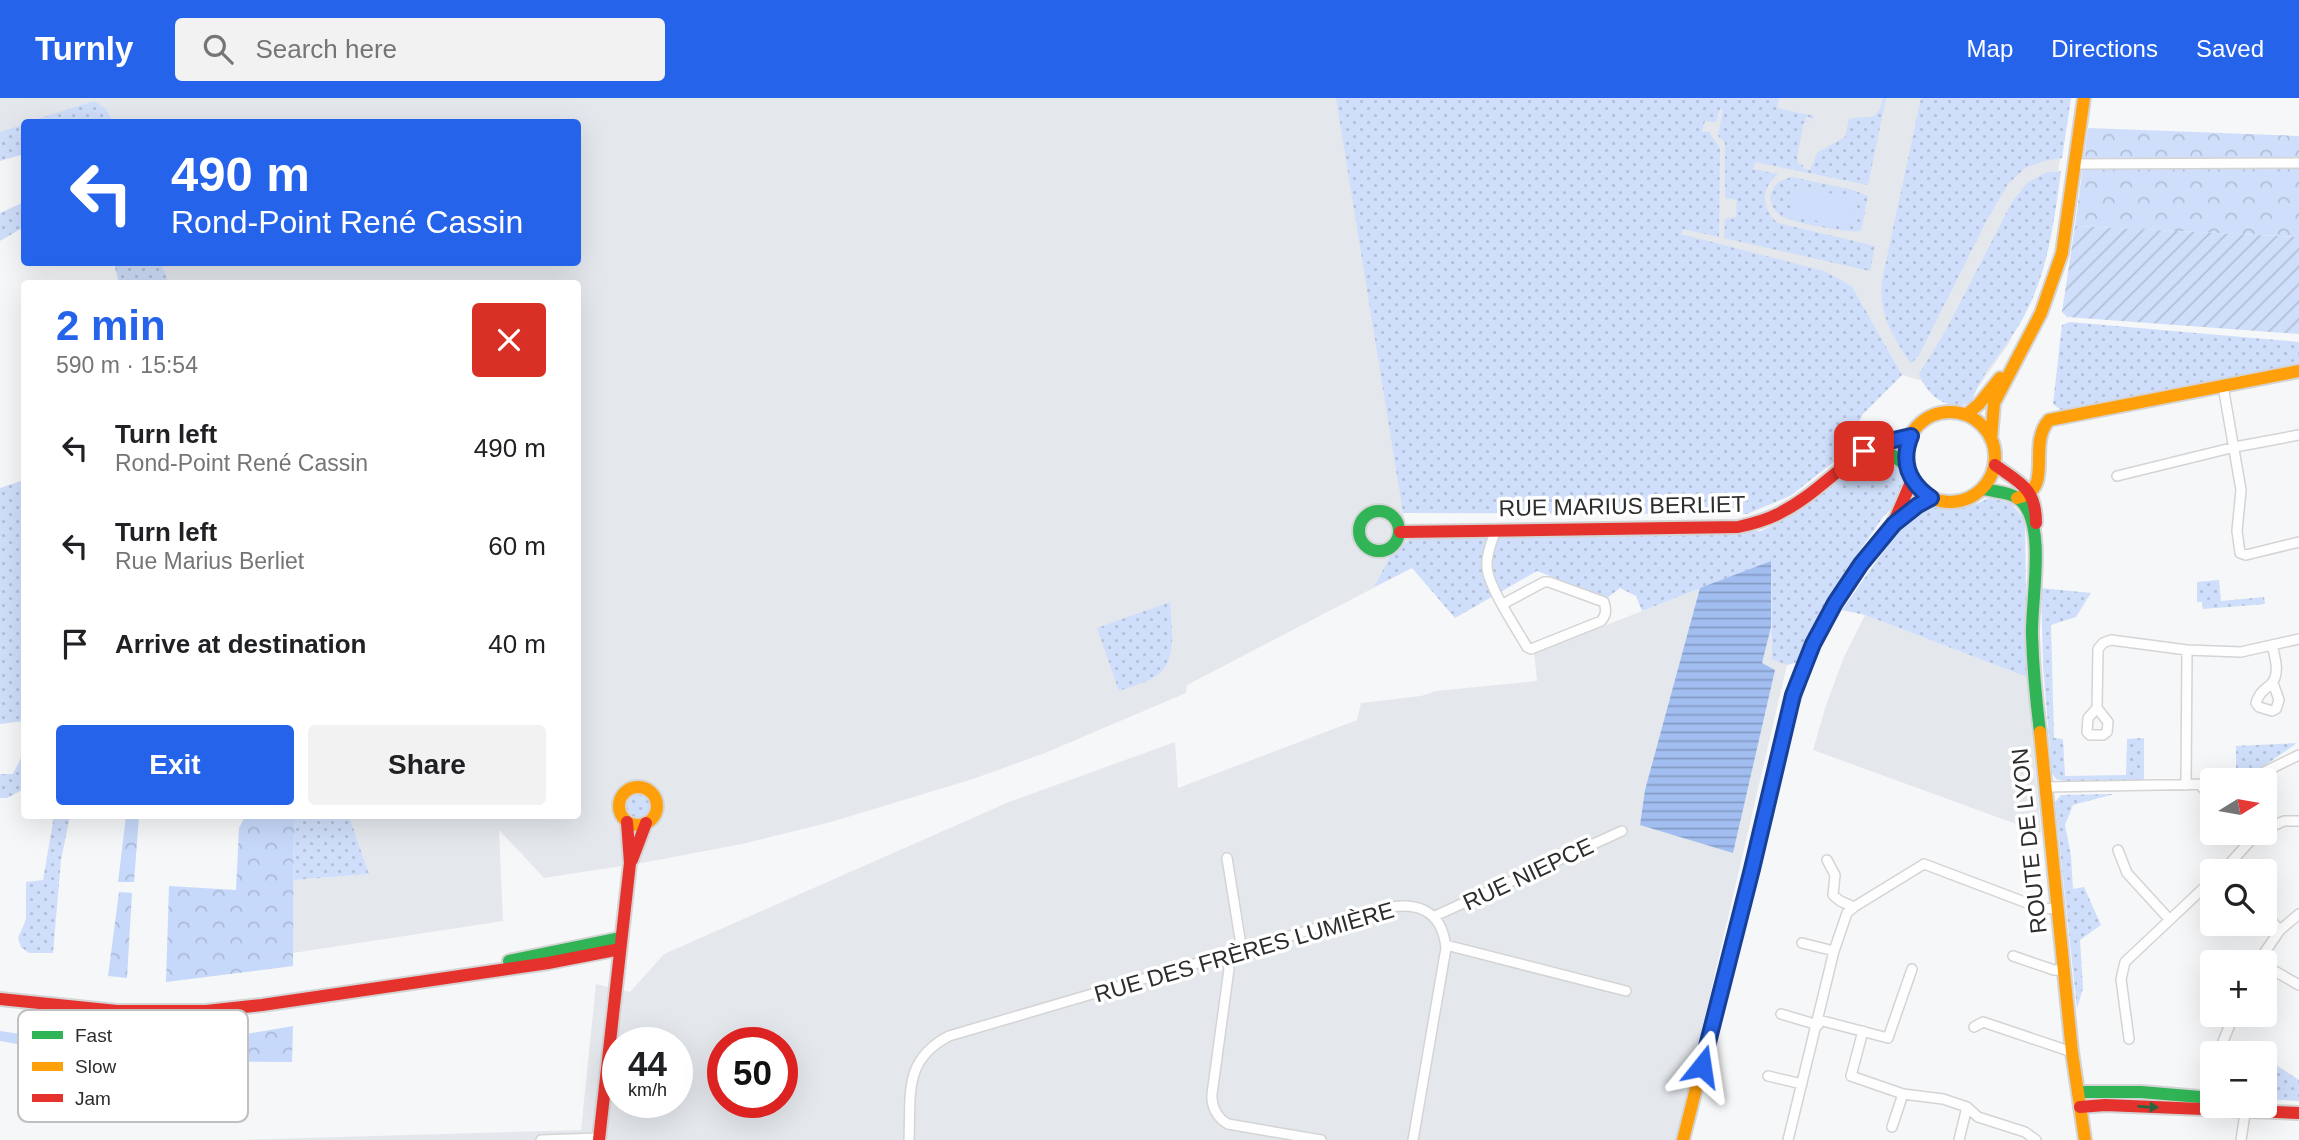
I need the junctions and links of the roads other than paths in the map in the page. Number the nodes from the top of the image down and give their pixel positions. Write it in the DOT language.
graph roads {
  1 [pos="2084,98"];
  2 [pos="2299,163"];
  3 [pos="2075,164"];
  4 [pos="2014,362"];
  5 [pos="2299,372"];
  6 [pos="2223,386"];
  7 [pos="1966,415"];
  8 [pos="2299,435"];
  9 [pos="1911,436"];
  10 [pos="1991,439"];
  11 [pos="2235,447"];
  12 [pos="1864,451"];
  13 [pos="1906,465"];
  14 [pos="1995,465"];
  15 [pos="2038,468"];
  16 [pos="2117,476"];
  17 [pos="1912,480"];
  18 [pos="2019,482"];
  19 [pos="1983,489"];
  20 [pos="2032,492"];
  21 [pos="1931,498"];
  22 [pos="2017,498"];
  23 [pos="1894,524"];
  24 [pos="1496,529"];
  25 [pos="1400,532"];
  26 [pos="2034,537"];
  27 [pos="2299,542"];
  28 [pos="1503,604"];
  29 [pos="2299,639"];
  30 [pos="2272,645"];
  31 [pos="2187,650"];
  32 [pos="2273,683"];
  33 [pos="2097,708"];
  34 [pos="2299,755"];
  35 [pos="2272,768"];
  36 [pos="2186,785"];
  37 [pos="2200,785"];
  38 [pos="2045,787"];
  39 [pos="2299,821"];
  40 [pos="627,822"];
  41 [pos="646,823"];
  42 [pos="2277,825"];
  43 [pos="1622,831"];
  44 [pos="2118,850"];
  45 [pos="1227,858"];
  46 [pos="1827,860"];
  47 [pos="630,863"];
  48 [pos="2200,891"];
  49 [pos="1854,907"];
  50 [pos="2057,908"];
  51 [pos="2299,914"];
  52 [pos="1435,916"];
  53 [pos="2169,919"];
  54 [pos="2277,927"];
  55 [pos="2280,930"];
  56 [pos="1802,943"];
  57 [pos="621,944"];
  58 [pos="1446,945"];
  59 [pos="2266,950"];
  60 [pos="1242,951"];
  61 [pos="1834,951"];
  62 [pos="1226,956"];
  63 [pos="2013,956"];
  64 [pos="1912,969"];
  65 [pos="2064,970"];
  66 [pos="2277,972"];
  67 [pos="2299,985"];
  68 [pos="1626,991"];
  69 [pos="0,999"];
  70 [pos="107,1010"];
  71 [pos="214,1010"];
  72 [pos="1782,1014"];
  73 [pos="1818,1023"];
  74 [pos="1974,1027"];
  75 [pos="1863,1031"];
  76 [pos="2129,1039"];
  77 [pos="2072,1052"];
  78 [pos="1768,1076"];
  79 [pos="1802,1084"];
  80 [pos="2078,1092"];
  81 [pos="1903,1094"];
  82 [pos="2200,1097"];
  83 [pos="2277,1104"];
  84 [pos="2299,1105"];
  85 [pos="1967,1107"];
  86 [pos="2080,1107"];
  87 [pos="2200,1107"];
  88 [pos="2277,1111"];
  89 [pos="2299,1113"];
  90 [pos="2244,1118"];
  91 [pos="1892,1127"];
  92 [pos="599,1139"];
  93 [pos="541,1140"];
  94 [pos="909,1140"];
  95 [pos="1321,1140"];
  96 [pos="1413,1140"];
  97 [pos="1682,1140"];
  98 [pos="1788,1140"];
  99 [pos="1958,1140"];
  100 [pos="2036,1140"];
  101 [pos="2085,1140"];
  102 [pos="2241,1140"];
  1 -- 3 [label="street"];
  2 -- 3 [label="street"];
  3 -- 4 [label="street"];
  4 -- 7 [label="street"];
  4 -- 10 [label="street"];
  5 -- 6 [label="street"];
  6 -- 11 [label="street"];
  6 -- 15 [label="street, ROUTE DE LYON"];
  7 -- 9 [label="street"];
  7 -- 10 [label="street"];
  8 -- 11 [label="street"];
  9 -- 12 [label="street, RUE MARIUS BERLIET"];
  9 -- 13 [label="street"];
  10 -- 14 [label="street"];
  11 -- 16 [label="street"];
  11 -- 27 [label="street"];
  12 -- 13 [label="street"];
  12 -- 24 [label="street, RUE MARIUS BERLIET"];
  13 -- 17 [label="street"];
  14 -- 18 [label="street"];
  14 -- 19 [label="street"];
  15 -- 18 [label="street"];
  15 -- 20 [label="street, ROUTE DE LYON"];
  17 -- 21 [label="street"];
  17 -- 23 [label="street"];
  18 -- 20 [label="street"];
  19 -- 21 [label="street"];
  19 -- 22 [label="street"];
  20 -- 22 [label="street"];
  20 -- 26 [label="street, ROUTE DE LYON"];
  21 -- 23 [label="street"];
  22 -- 26 [label="street, ROUTE DE LYON"];
  23 -- 97 [label="street"];
  24 -- 25 [label="street, RUE MARIUS BERLIET"];
  24 -- 28 [label="street"];
  26 -- 38 [label="street, ROUTE DE LYON"];
  28 -- 28 [label="street"];
  29 -- 30 [label="street"];
  30 -- 31 [label="street"];
  30 -- 32 [label="street"];
  31 -- 33 [label="street"];
  31 -- 36 [label="street"];
  34 -- 35 [label="street"];
  36 -- 37 [label="street"];
  36 -- 38 [label="street"];
  38 -- 50 [label="street, ROUTE DE LYON"];
  39 -- 42 [label="street"];
  40 -- 41 [label="street"];
  40 -- 41 [label="street"];
  40 -- 47 [label="street"];
  41 -- 47 [label="street"];
  43 -- 52 [label="street, RUE NIEPCE"];
  44 -- 53 [label="street"];
  45 -- 60 [label="street"];
  46 -- 49 [label="street"];
  47 -- 57 [label="street"];
  48 -- 53 [label="street"];
  49 -- 50 [label="street"];
  49 -- 61 [label="street"];
  50 -- 65 [label="street, ROUTE DE LYON"];
  51 -- 55 [label="street"];
  52 -- 58 [label="street"];
  52 -- 60 [label="street, RUE DES FRÈRES LUMIÈRE"];
  53 -- 76 [label="street"];
  54 -- 55 [label="street"];
  55 -- 59 [label="street"];
  56 -- 61 [label="street"];
  57 -- 71 [label="street"];
  57 -- 92 [label="street"];
  58 -- 68 [label="street"];
  58 -- 96 [label="street"];
  60 -- 62 [label="street, RUE DES FRÈRES LUMIÈRE"];
  61 -- 73 [label="street"];
  62 -- 94 [label="street, RUE DES FRÈRES LUMIÈRE"];
  62 -- 95 [label="street"];
  63 -- 65 [label="street"];
  64 -- 75 [label="street"];
  65 -- 77 [label="street, ROUTE DE LYON"];
  66 -- 67 [label="street"];
  69 -- 70 [label="street"];
  72 -- 73 [label="street"];
  73 -- 75 [label="street"];
  73 -- 79 [label="street"];
  74 -- 77 [label="street"];
  75 -- 81 [label="street"];
  77 -- 80 [label="street, ROUTE DE LYON"];
  78 -- 79 [label="street"];
  79 -- 98 [label="street"];
  80 -- 82 [label="street"];
  80 -- 86 [label="street, ROUTE DE LYON"];
  81 -- 85 [label="street"];
  81 -- 91 [label="street"];
  83 -- 84 [label="street"];
  85 -- 99 [label="street"];
  85 -- 100 [label="street"];
  86 -- 87 [label="street, one-way"];
  86 -- 101 [label="street, ROUTE DE LYON"];
  88 -- 89 [label="street"];
  90 -- 102 [label="street"];
  92 -- 93 [label="street"];
}
